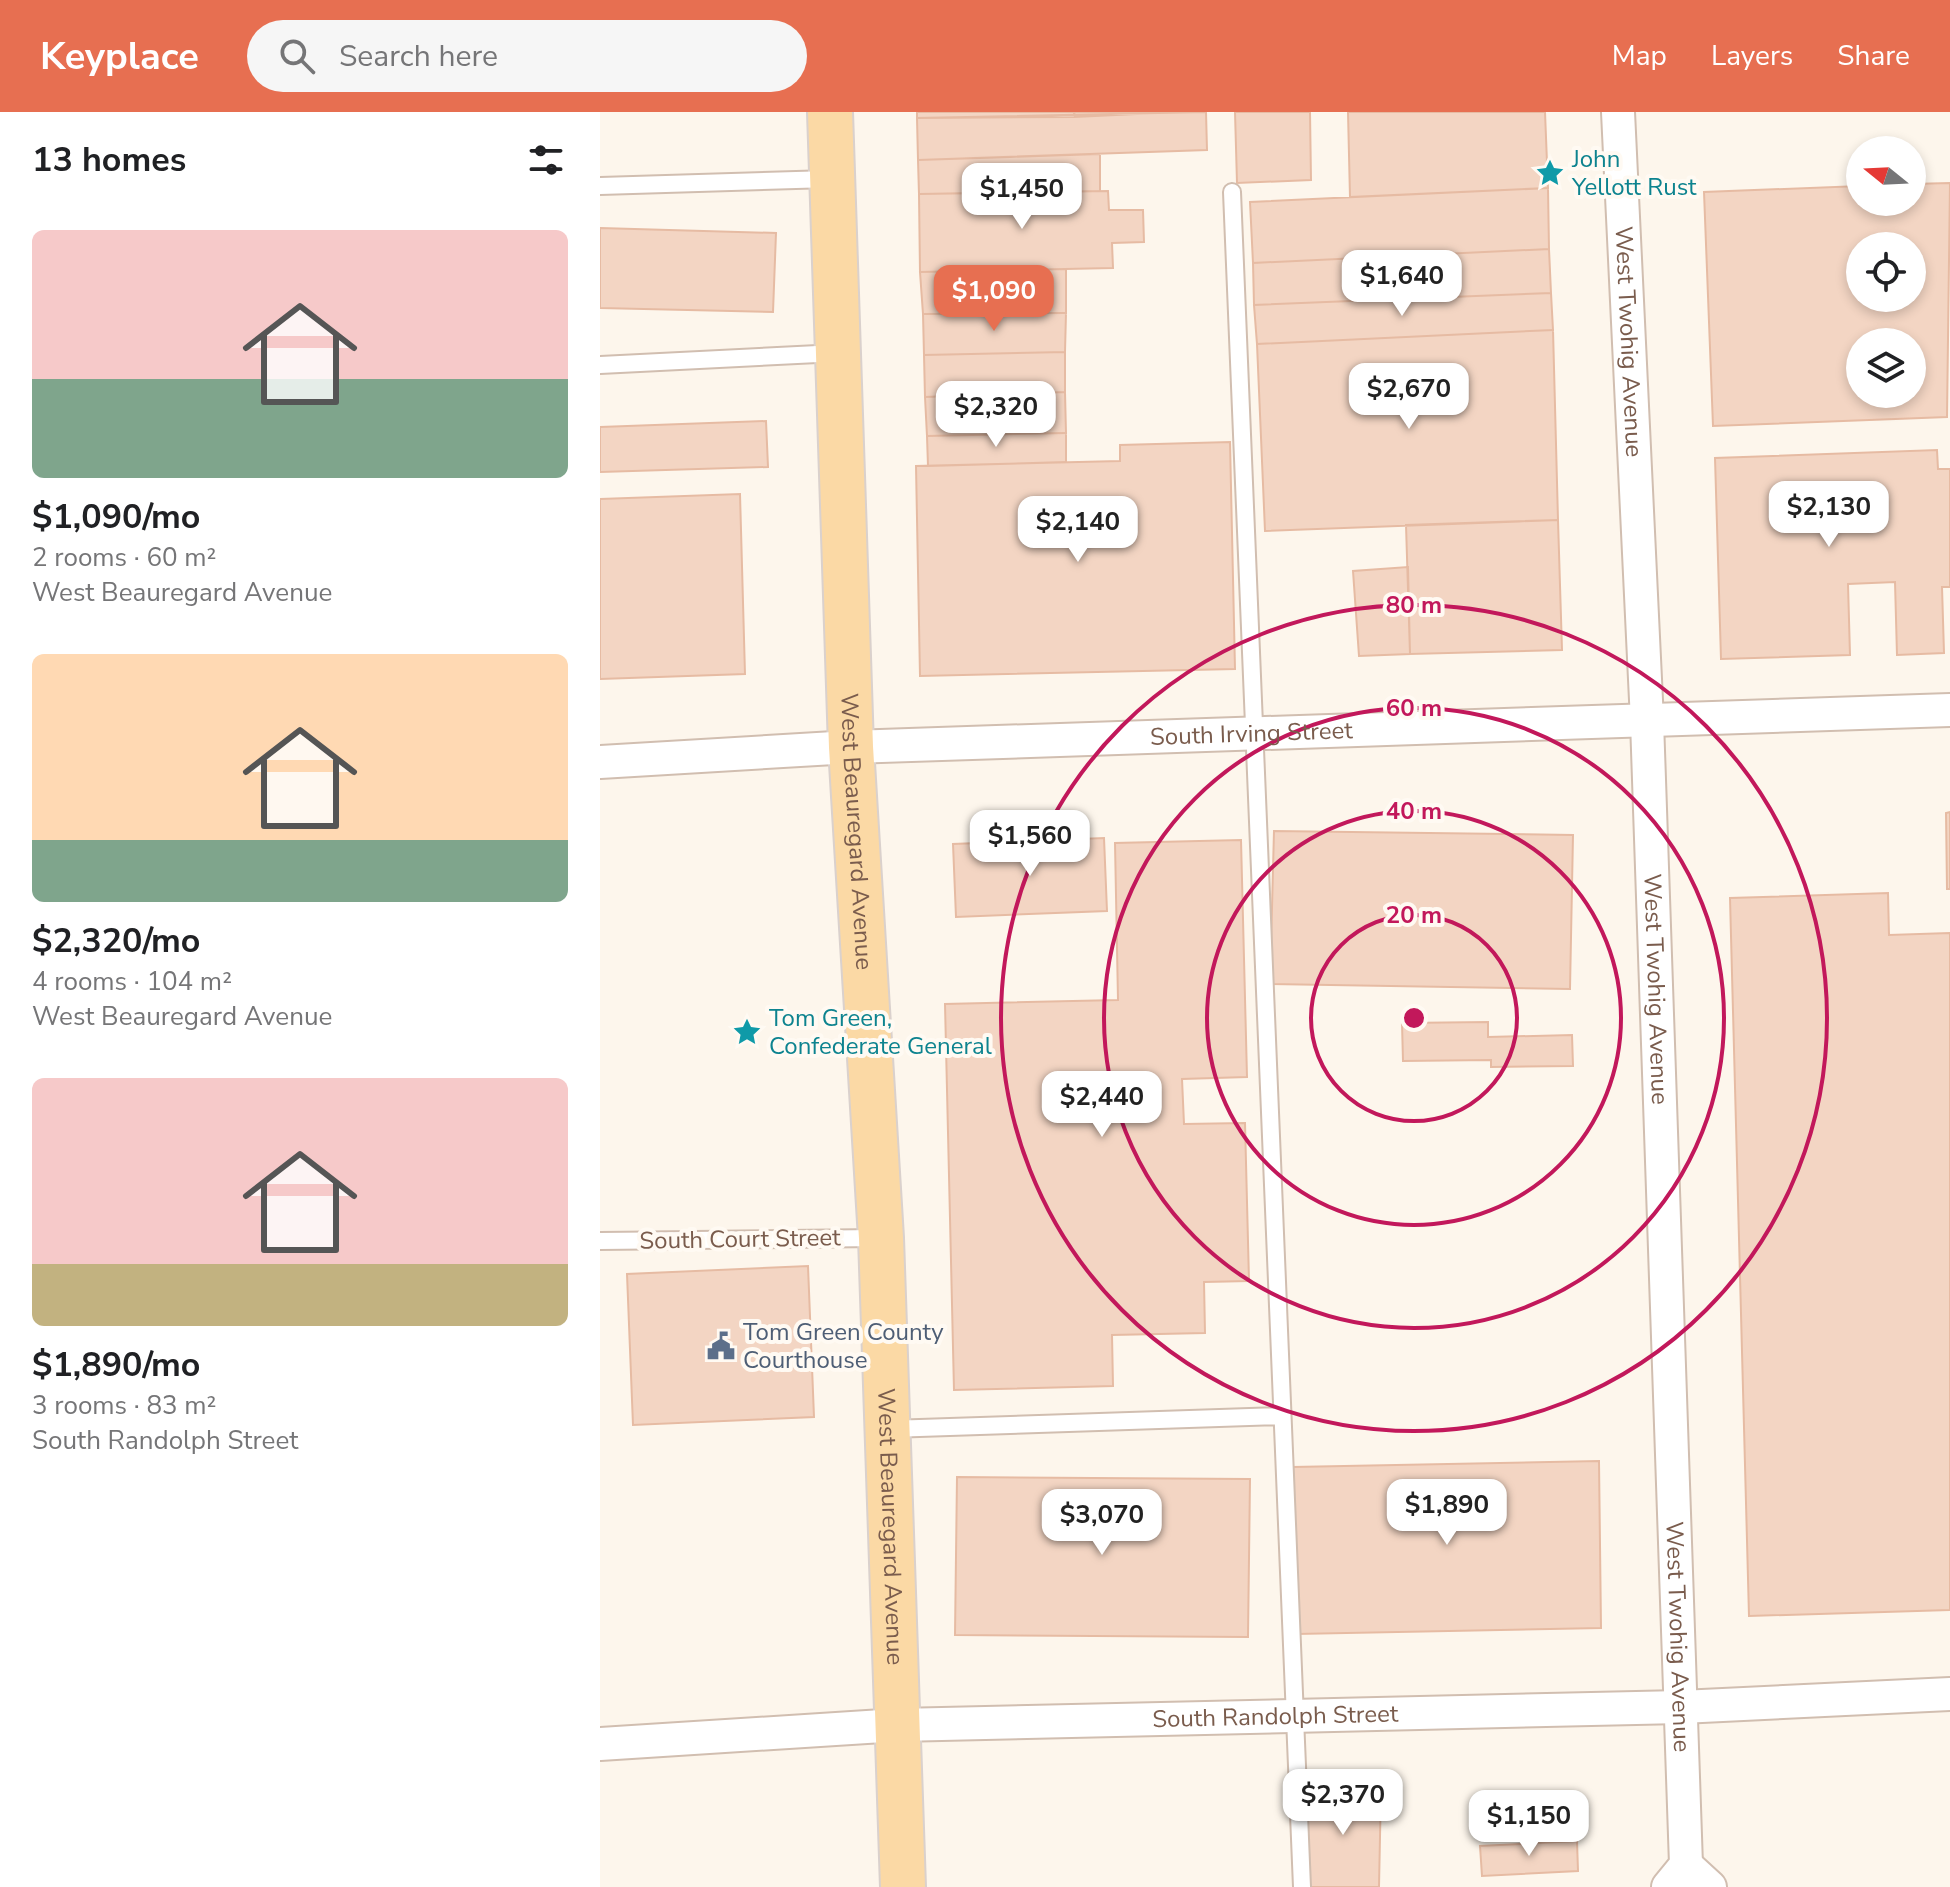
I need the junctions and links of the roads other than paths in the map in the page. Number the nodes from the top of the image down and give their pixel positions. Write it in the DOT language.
graph roads {
  1 [pos="830,112"];
  2 [pos="1618,112"];
  3 [pos="833,179"];
  4 [pos="600,186"];
  5 [pos="1232,192"];
  6 [pos="839,353"];
  7 [pos="600,365"];
  8 [pos="1950,710"];
  9 [pos="1647,721"];
  10 [pos="1255,733"];
  11 [pos="851,747"];
  12 [pos="600,762"];
  13 [pos="881,1238"];
  14 [pos="600,1241"];
  15 [pos="1282,1416"];
  16 [pos="888,1429"];
  17 [pos="1950,1694"];
  18 [pos="1681,1707"];
  19 [pos="1294,1716"];
  20 [pos="898,1725"];
  21 [pos="600,1744"];
  22 [pos="1677,1876"];
  23 [pos="903,1887"];
  24 [pos="1302,1887"];
  25 [pos="1710,1887"];
  1 -- 3 [label="main road, West Beauregard Avenue"];
  2 -- 9 [label="street, West Twohig Avenue"];
  3 -- 4 [label="lane"];
  3 -- 6 [label="main road, West Beauregard Avenue"];
  5 -- 10 [label="lane"];
  6 -- 7 [label="lane"];
  6 -- 11 [label="main road, West Beauregard Avenue"];
  8 -- 9 [label="street, South Irving Street"];
  9 -- 10 [label="street, South Irving Street"];
  9 -- 18 [label="street, West Twohig Avenue"];
  10 -- 11 [label="street, South Irving Street"];
  10 -- 15 [label="lane"];
  11 -- 12 [label="street, South Irving Street"];
  11 -- 13 [label="main road, West Beauregard Avenue"];
  13 -- 14 [label="lane, South Court Street"];
  13 -- 16 [label="main road, West Beauregard Avenue"];
  15 -- 16 [label="lane"];
  15 -- 19 [label="lane"];
  16 -- 20 [label="main road, West Beauregard Avenue"];
  17 -- 18 [label="street, South Randolph Street"];
  18 -- 19 [label="street, South Randolph Street"];
  18 -- 22 [label="street, West Twohig Avenue"];
  19 -- 20 [label="street, South Randolph Street"];
  19 -- 24 [label="lane"];
  20 -- 21 [label="street, South Randolph Street"];
  20 -- 23 [label="main road, West Beauregard Avenue"];
  22 -- 25 [label="street, West Twohig Avenue"];
}
